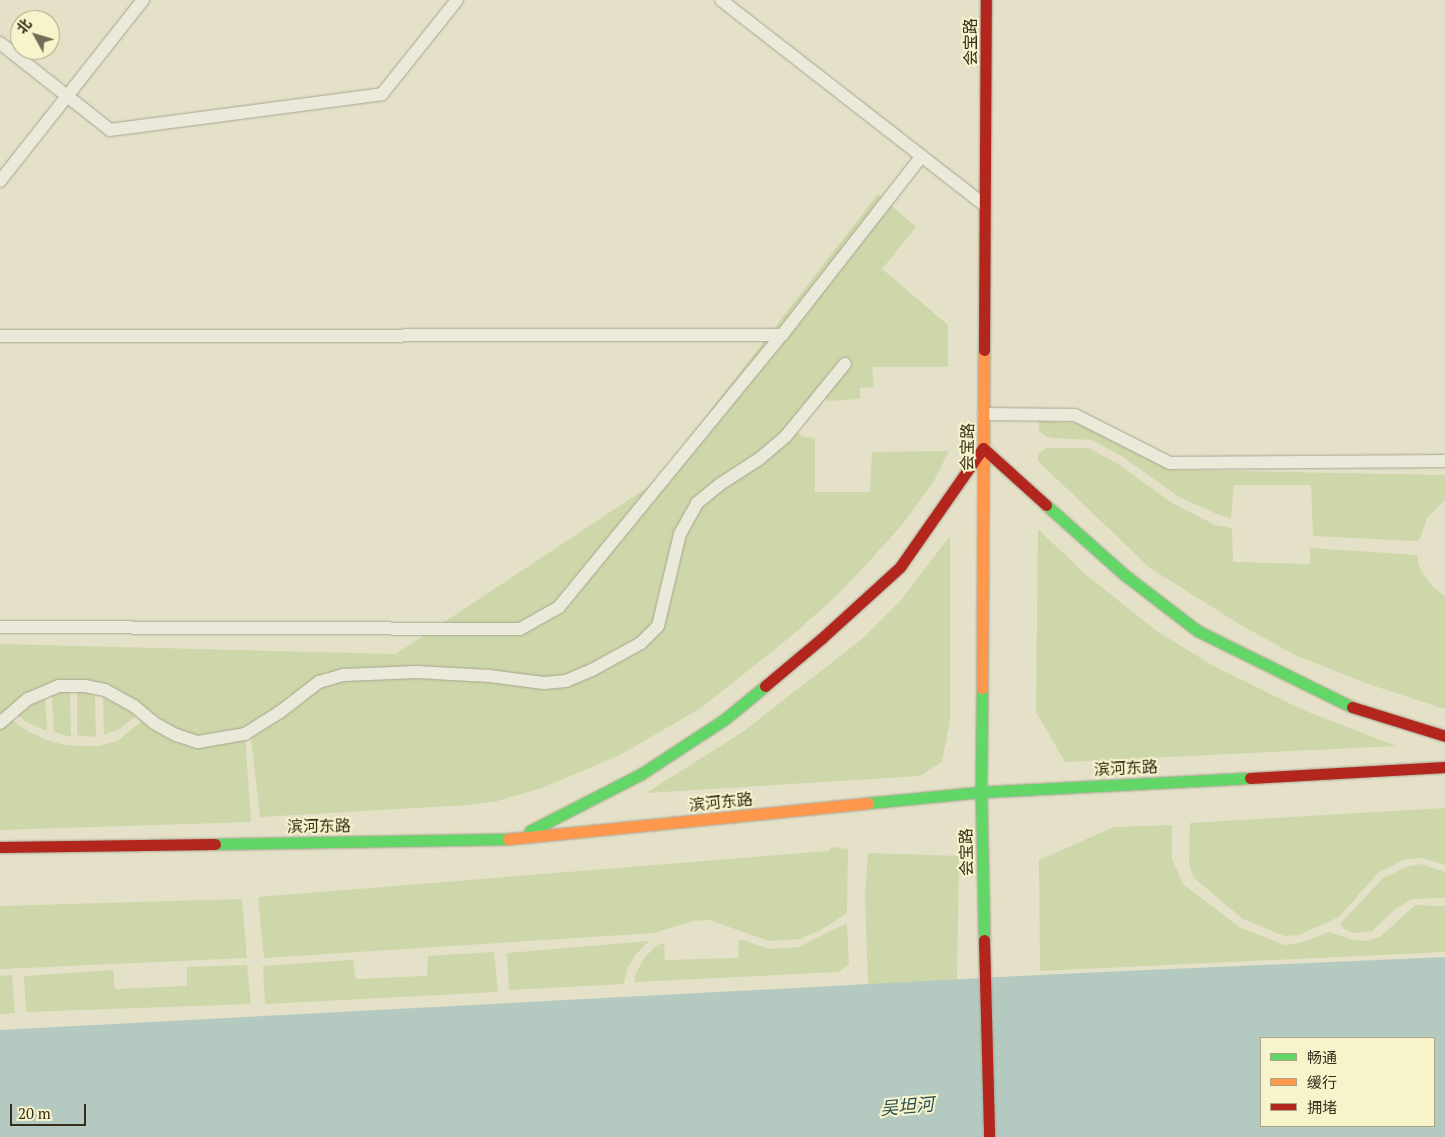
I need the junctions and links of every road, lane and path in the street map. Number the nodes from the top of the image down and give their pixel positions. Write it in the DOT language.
graph roads {
  1 [pos="143,0"];
  2 [pos="457,0"];
  3 [pos="721,0"];
  4 [pos="986,0"];
  5 [pos="0,43"];
  6 [pos="67,96"];
  7 [pos="922,156"];
  8 [pos="0,181"];
  9 [pos="986,207"];
  10 [pos="782,334"];
  11 [pos="0,336"];
  12 [pos="845,364"];
  13 [pos="984,414"];
  14 [pos="983,448"];
  15 [pos="1445,461"];
  16 [pos="0,627"];
  17 [pos="0,723"];
  18 [pos="1445,736"];
  19 [pos="1445,767"];
  20 [pos="981,792"];
  21 [pos="515,839"];
  22 [pos="0,847"];
  23 [pos="989,1137"];
  1 -- 6 [label="lane"];
  2 -- 6 [label="lane"];
  3 -- 7 [label="lane"];
  4 -- 9 [label="main road, 会宝路"];
  5 -- 6 [label="lane"];
  6 -- 8 [label="lane"];
  7 -- 9 [label="lane"];
  7 -- 10 [label="lane"];
  9 -- 13 [label="main road, 会宝路"];
  10 -- 11 [label="lane"];
  10 -- 16 [label="lane"];
  12 -- 17 [label="lane"];
  13 -- 14 [label="main road, 会宝路"];
  13 -- 15 [label="lane"];
  14 -- 18 [label="main road"];
  14 -- 20 [label="main road, 会宝路"];
  14 -- 21 [label="main road"];
  19 -- 20 [label="main road, 滨河东路"];
  20 -- 21 [label="main road, 滨河东路"];
  20 -- 23 [label="main road, 会宝路"];
  21 -- 22 [label="main road, 滨河东路"];
}
